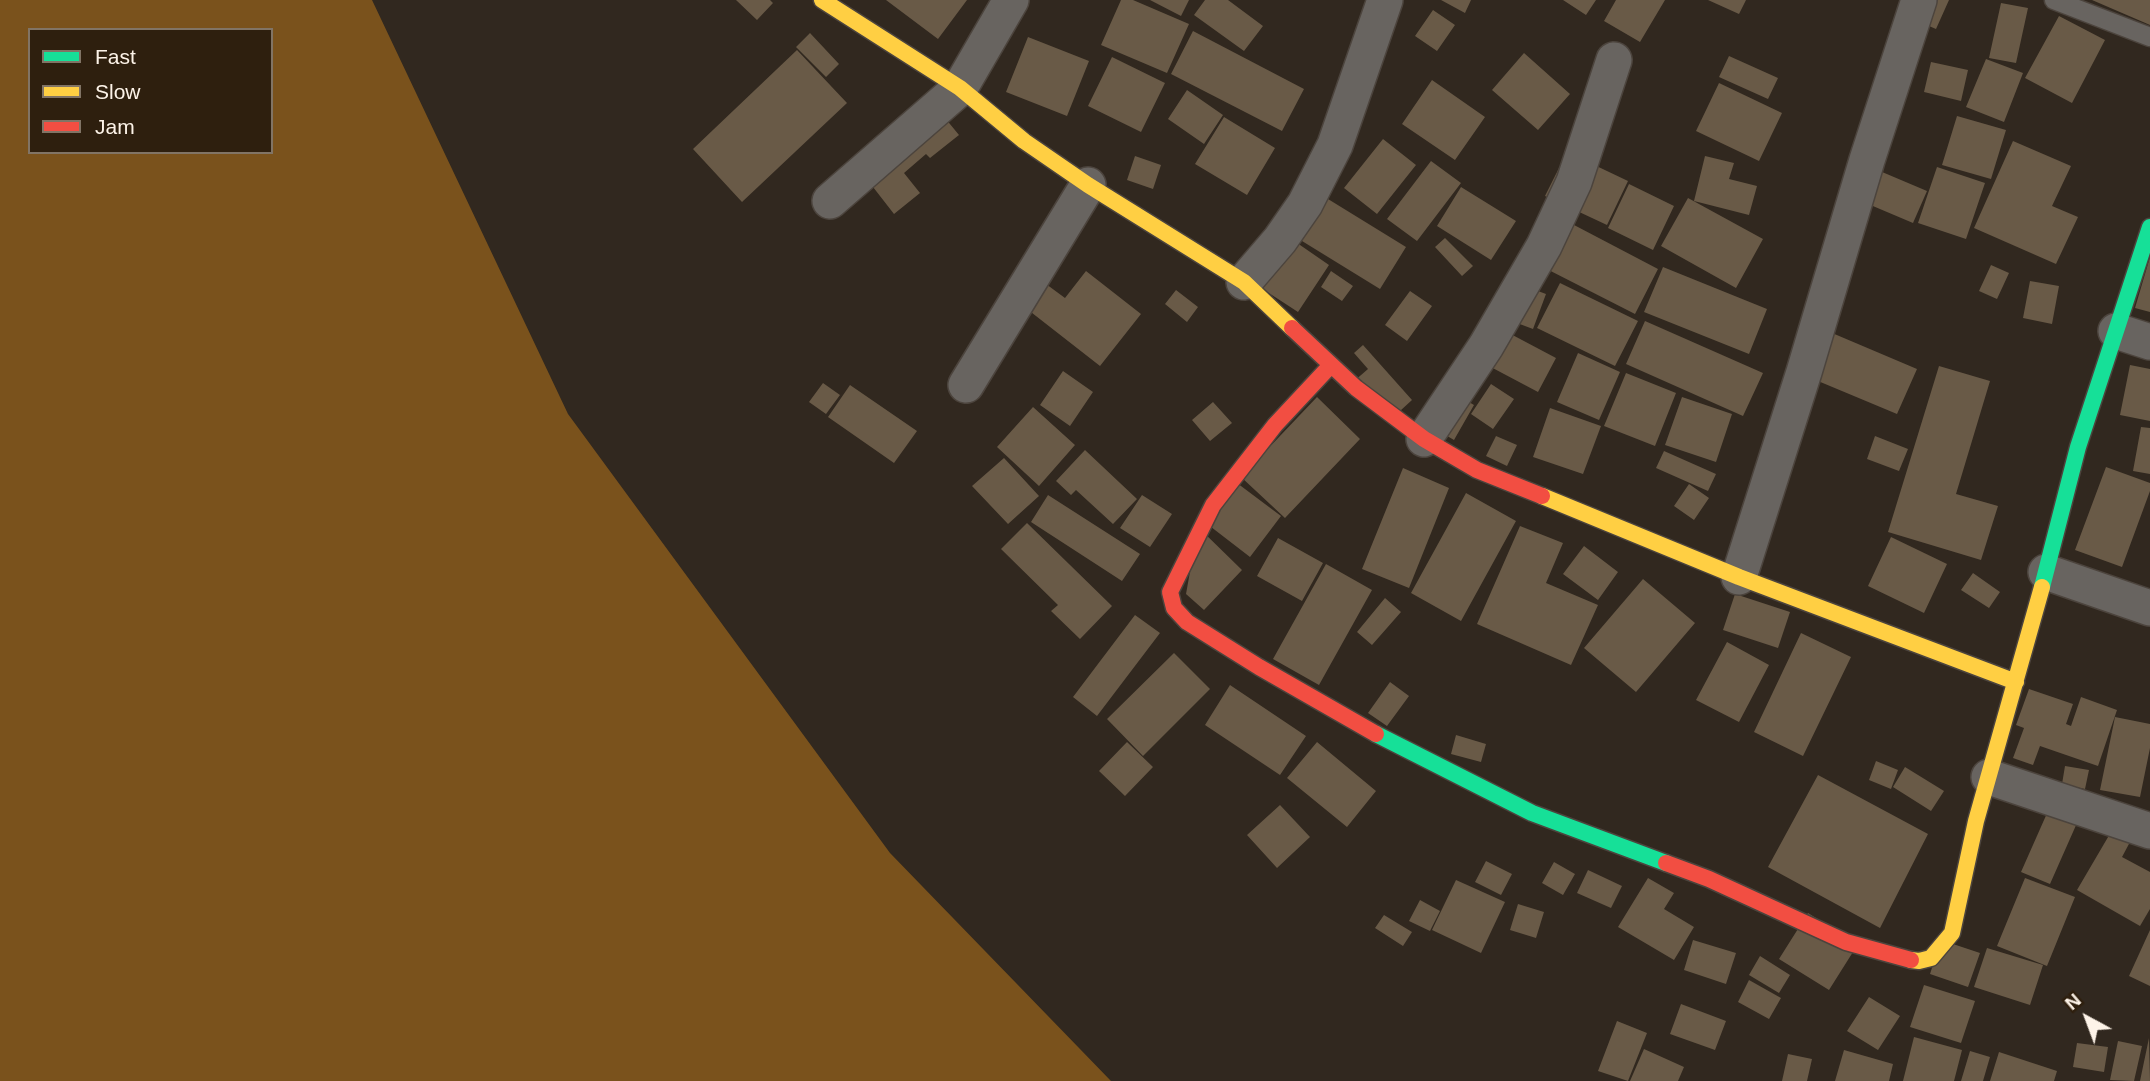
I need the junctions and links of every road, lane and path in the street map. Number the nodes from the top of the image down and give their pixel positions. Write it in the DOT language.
graph roads {
  1 [pos="822,0"];
  2 [pos="1011,0"];
  3 [pos="1385,0"];
  4 [pos="1919,0"];
  5 [pos="2054,0"];
  6 [pos="2150,37"];
  7 [pos="1614,60"];
  8 [pos="960,88"];
  9 [pos="1088,186"];
  10 [pos="830,201"];
  11 [pos="2150,226"];
  12 [pos="1244,282"];
  13 [pos="2116,331"];
  14 [pos="2150,342"];
  15 [pos="1331,365"];
  16 [pos="966,385"];
  17 [pos="1424,439"];
  18 [pos="2046,572"];
  19 [pos="1739,578"];
  20 [pos="2150,608"];
  21 [pos="2016,682"];
  22 [pos="1989,777"];
  23 [pos="2150,831"];
  1 -- 8 [label="street"];
  2 -- 8 [label="street"];
  3 -- 12 [label="street"];
  4 -- 19 [label="street"];
  5 -- 6 [label="lane"];
  7 -- 17 [label="street"];
  8 -- 9 [label="street"];
  8 -- 10 [label="street"];
  9 -- 12 [label="street"];
  9 -- 16 [label="street"];
  11 -- 13 [label="street"];
  12 -- 15 [label="street"];
  13 -- 14 [label="street"];
  13 -- 18 [label="street"];
  15 -- 17 [label="street"];
  15 -- 22 [label="street"];
  17 -- 19 [label="street"];
  18 -- 20 [label="street"];
  18 -- 21 [label="street"];
  19 -- 21 [label="street"];
  21 -- 22 [label="street"];
  22 -- 23 [label="street"];
}
